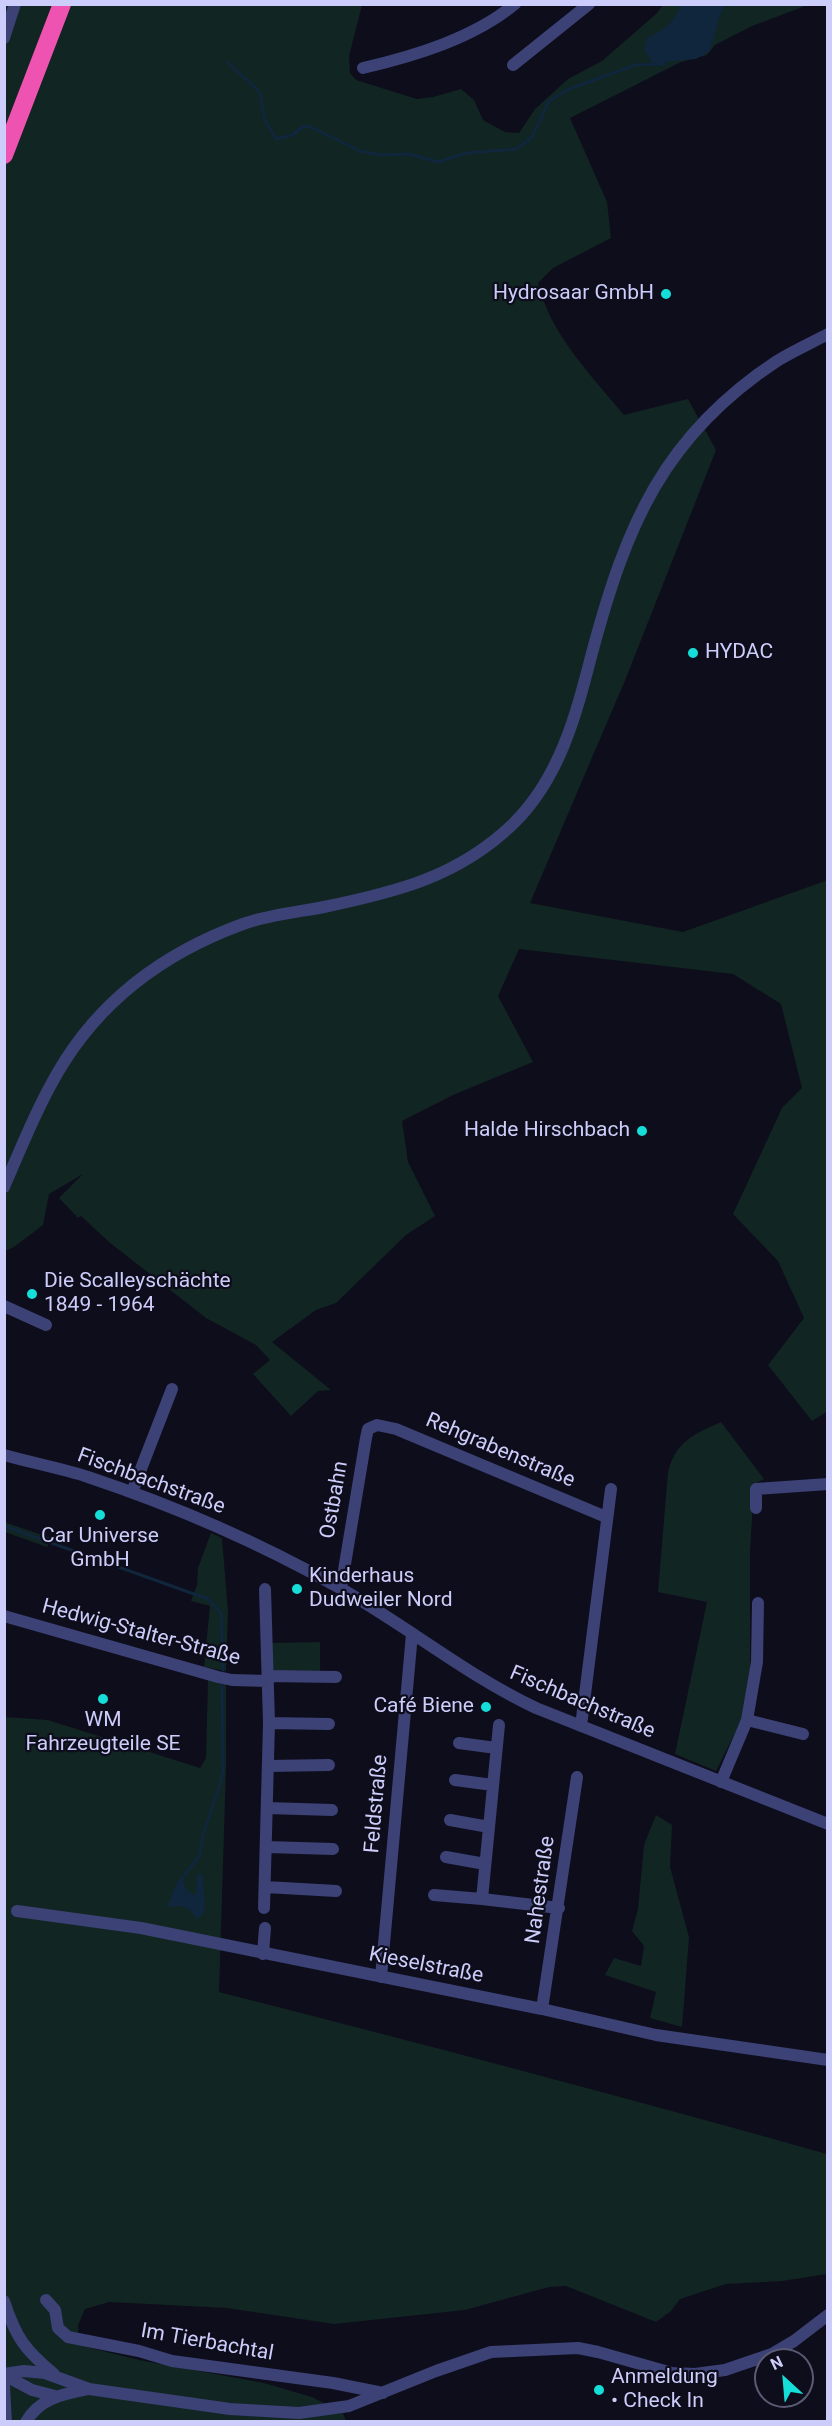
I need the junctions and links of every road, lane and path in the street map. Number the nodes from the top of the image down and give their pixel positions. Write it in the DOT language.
graph roads {
  1 [pos="15,4"];
  2 [pos="51,4"];
  3 [pos="62,4"];
  4 [pos="515,4"];
  5 [pos="589,4"];
  6 [pos="4,38"];
  7 [pos="513,64"];
  8 [pos="363,68"];
  9 [pos="4,124"];
  10 [pos="4,155"];
  11 [pos="828,334"];
  12 [pos="4,1187"];
  13 [pos="4,1306"];
  14 [pos="46,1325"];
  15 [pos="172,1389"];
  16 [pos="377,1425"];
  17 [pos="4,1455"];
  18 [pos="828,1484"];
  19 [pos="611,1489"];
  20 [pos="132,1492"];
  21 [pos="756,1508"];
  22 [pos="606,1517"];
  23 [pos="341,1588"];
  24 [pos="265,1589"];
  25 [pos="758,1604"];
  26 [pos="4,1616"];
  27 [pos="412,1635"];
  28 [pos="336,1677"];
  29 [pos="268,1679"];
  30 [pos="747,1720"];
  31 [pos="268,1723"];
  32 [pos="329,1724"];
  33 [pos="499,1725"];
  34 [pos="581,1726"];
  35 [pos="803,1734"];
  36 [pos="459,1743"];
  37 [pos="496,1748"];
  38 [pos="329,1765"];
  39 [pos="268,1766"];
  40 [pos="577,1777"];
  41 [pos="455,1780"];
  42 [pos="721,1782"];
  43 [pos="493,1785"];
  44 [pos="267,1808"];
  45 [pos="332,1810"];
  46 [pos="450,1820"];
  47 [pos="828,1824"];
  48 [pos="489,1827"];
  49 [pos="267,1847"];
  50 [pos="333,1849"];
  51 [pos="446,1857"];
  52 [pos="485,1864"];
  53 [pos="266,1887"];
  54 [pos="336,1890"];
  55 [pos="434,1895"];
  56 [pos="482,1899"];
  57 [pos="264,1908"];
  58 [pos="559,1908"];
  59 [pos="17,1911"];
  60 [pos="265,1928"];
  61 [pos="264,1954"];
  62 [pos="381,1977"];
  63 [pos="542,2009"];
  64 [pos="828,2060"];
  65 [pos="46,2300"];
  66 [pos="4,2301"];
  67 [pos="828,2315"];
  68 [pos="4,2374"];
  69 [pos="57,2377"];
  70 [pos="4,2386"];
  71 [pos="89,2389"];
  72 [pos="384,2393"];
  73 [pos="55,2396"];
  74 [pos="6,2421"];
  75 [pos="26,2421"];
  1 -- 6 [label="street"];
  2 -- 9 [label="highway"];
  3 -- 10 [label="highway"];
  4 -- 8 [label="street"];
  5 -- 7 [label="street"];
  11 -- 12 [label="street"];
  13 -- 14 [label="street"];
  15 -- 20 [label="street"];
  16 -- 22 [label="street, Rehgrabenstraße"];
  16 -- 23 [label="street, Ostbahn"];
  17 -- 20 [label="street, Fischbachstraße"];
  18 -- 21 [label="street"];
  19 -- 22 [label="street"];
  20 -- 23 [label="street, Fischbachstraße"];
  22 -- 34 [label="street"];
  23 -- 27 [label="street, Fischbachstraße"];
  24 -- 29 [label="street"];
  25 -- 30 [label="street"];
  26 -- 29 [label="street, Hedwig-Stalter-Straße"];
  27 -- 34 [label="street, Fischbachstraße"];
  27 -- 62 [label="street, Feldstraße"];
  28 -- 29 [label="street, Hedwig-Stalter-Straße"];
  29 -- 31 [label="street"];
  30 -- 35 [label="street"];
  30 -- 42 [label="street"];
  31 -- 32 [label="street"];
  31 -- 39 [label="street"];
  33 -- 37 [label="street"];
  34 -- 42 [label="street, Fischbachstraße"];
  36 -- 37 [label="street"];
  37 -- 43 [label="street"];
  38 -- 39 [label="street"];
  39 -- 44 [label="street"];
  40 -- 58 [label="street, Nahestraße"];
  41 -- 43 [label="street"];
  42 -- 47 [label="street, Fischbachstraße"];
  43 -- 48 [label="street"];
  44 -- 45 [label="street"];
  44 -- 49 [label="street"];
  46 -- 48 [label="street"];
  48 -- 52 [label="street"];
  49 -- 50 [label="street"];
  49 -- 53 [label="street"];
  51 -- 52 [label="street"];
  52 -- 56 [label="street"];
  53 -- 54 [label="street"];
  53 -- 57 [label="street"];
  55 -- 56 [label="street"];
  56 -- 58 [label="street"];
  58 -- 63 [label="street, Nahestraße"];
  59 -- 61 [label="street, Kieselstraße"];
  60 -- 61 [label="street"];
  61 -- 62 [label="street, Kieselstraße"];
  62 -- 63 [label="street, Kieselstraße"];
  63 -- 64 [label="street, Kieselstraße"];
  65 -- 72 [label="street, Im Tierbachtal"];
  66 -- 69 [label="street"];
  67 -- 72 [label="street"];
  68 -- 69 [label="street"];
  68 -- 73 [label="street"];
  69 -- 71 [label="street"];
  70 -- 74 [label="street"];
  71 -- 72 [label="street"];
  71 -- 73 [label="street"];
  73 -- 75 [label="street"];
}
